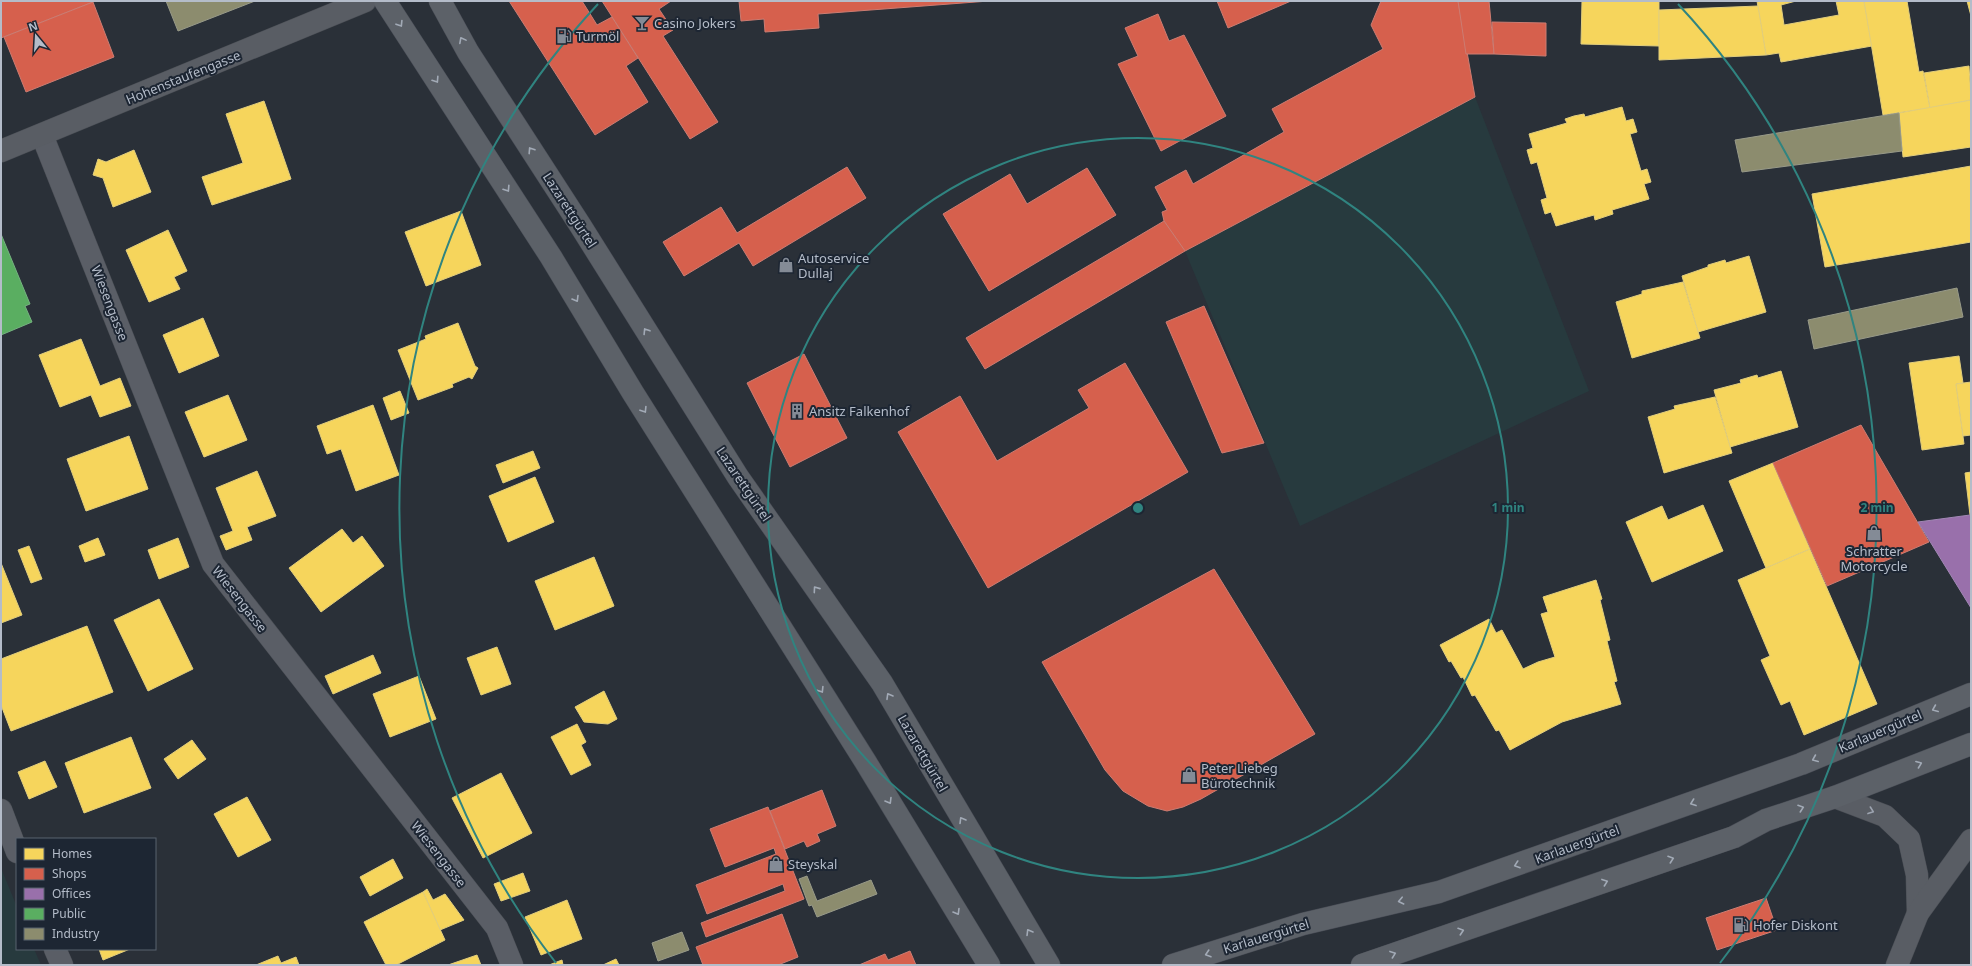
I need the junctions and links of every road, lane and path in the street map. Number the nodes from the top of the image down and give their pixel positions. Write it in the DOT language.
graph roads {
  1 [pos="365,1"];
  2 [pos="385,1"];
  3 [pos="440,1"];
  4 [pos="42,135"];
  5 [pos="1,150"];
  6 [pos="1971,694"];
  7 [pos="1971,744"];
  8 [pos="1835,797"];
  9 [pos="1,810"];
  10 [pos="1971,840"];
  11 [pos="16,849"];
  12 [pos="1918,913"];
  13 [pos="56,950"];
  14 [pos="62,965"];
  15 [pos="512,965"];
  16 [pos="989,965"];
  17 [pos="1049,965"];
  18 [pos="1173,965"];
  19 [pos="1362,965"];
  20 [pos="1897,965"];
  1 -- 4 [label="street, Hohenstaufengasse"];
  2 -- 16 [label="main road, one-way"];
  17 -- 3 [label="main road, Lazarettgürtel, one-way"];
  4 -- 5 [label="street, Hohenstaufengasse"];
  4 -- 15 [label="street, Wiesengasse"];
  6 -- 18 [label="main road, Karlauergürtel, one-way"];
  8 -- 7 [label="main road, one-way"];
  8 -- 12 [label="street, one-way"];
  19 -- 8 [label="main road, one-way"];
  9 -- 11 [label="street"];
  10 -- 12 [label="street"];
  12 -- 20 [label="street"];
  13 -- 14 [label="street"];
}
